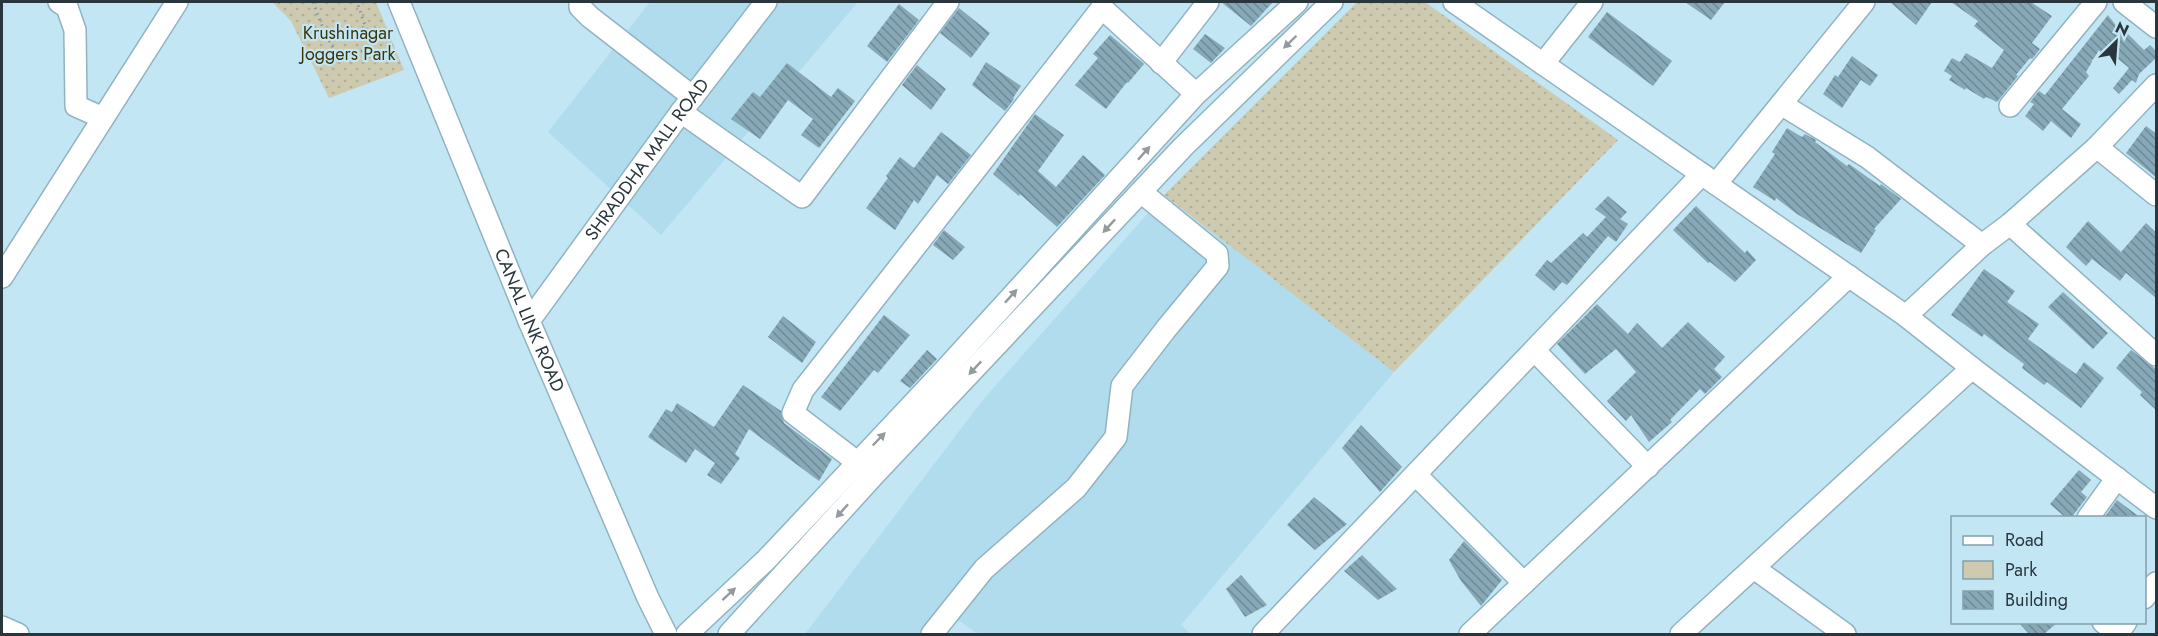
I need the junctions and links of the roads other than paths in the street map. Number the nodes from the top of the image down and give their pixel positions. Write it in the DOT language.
graph roads {
  1 [pos="59,2"];
  2 [pos="177,2"];
  3 [pos="399,2"];
  4 [pos="580,2"];
  5 [pos="766,2"];
  6 [pos="948,2"];
  7 [pos="1208,2"];
  8 [pos="1297,2"];
  9 [pos="1332,2"];
  10 [pos="1454,2"];
  11 [pos="1592,2"];
  12 [pos="1864,2"];
  13 [pos="2096,2"];
  14 [pos="2124,2"];
  15 [pos="2157,27"];
  16 [pos="1161,63"];
  17 [pos="1543,63"];
  18 [pos="2157,85"];
  19 [pos="1196,94"];
  20 [pos="1781,104"];
  21 [pos="687,105"];
  22 [pos="2010,106"];
  23 [pos="103,118"];
  24 [pos="2097,147"];
  25 [pos="1709,179"];
  26 [pos="1141,192"];
  27 [pos="2157,195"];
  28 [pos="2010,224"];
  29 [pos="1982,245"];
  30 [pos="1849,276"];
  31 [pos="2,277"];
  32 [pos="1906,316"];
  33 [pos="529,321"];
  34 [pos="1534,351"];
  35 [pos="2157,355"];
  36 [pos="1972,368"];
  37 [pos="857,462"];
  38 [pos="1648,467"];
  39 [pos="1416,475"];
  40 [pos="2117,478"];
  41 [pos="2154,502"];
  42 [pos="2089,516"];
  43 [pos="1754,568"];
  44 [pos="1524,583"];
  45 [pos="2157,583"];
  46 [pos="2146,597"];
  47 [pos="2106,624"];
  48 [pos="2125,624"];
  49 [pos="2,627"];
  50 [pos="18,634"];
  51 [pos="666,634"];
  52 [pos="687,634"];
  53 [pos="729,634"];
  54 [pos="932,634"];
  55 [pos="1263,634"];
  56 [pos="1470,634"];
  57 [pos="1682,634"];
  58 [pos="1845,634"];
  1 -- 23 [label="street"];
  2 -- 23 [label="street"];
  3 -- 33 [label="street, CANAL LINK ROAD"];
  4 -- 21 [label="street"];
  5 -- 21 [label="street, SHRADDHA MALL ROAD"];
  6 -- 21 [label="street"];
  7 -- 16 [label="street"];
  8 -- 19 [label="street"];
  9 -- 26 [label="street, one-way"];
  10 -- 17 [label="street"];
  11 -- 17 [label="street"];
  12 -- 20 [label="street"];
  13 -- 22 [label="street"];
  14 -- 15 [label="street"];
  16 -- 19 [label="street"];
  16 -- 37 [label="street"];
  17 -- 25 [label="street"];
  18 -- 24 [label="street"];
  37 -- 19 [label="street, one-way"];
  20 -- 25 [label="street"];
  20 -- 29 [label="street"];
  21 -- 33 [label="street, SHRADDHA MALL ROAD"];
  23 -- 31 [label="street"];
  24 -- 27 [label="street"];
  24 -- 28 [label="street"];
  25 -- 30 [label="street"];
  25 -- 34 [label="street"];
  26 -- 53 [label="street, one-way"];
  26 -- 54 [label="street"];
  28 -- 29 [label="street"];
  28 -- 35 [label="street"];
  29 -- 32 [label="street"];
  30 -- 32 [label="street"];
  30 -- 38 [label="street"];
  32 -- 36 [label="street"];
  33 -- 51 [label="street, CANAL LINK ROAD"];
  34 -- 38 [label="street"];
  34 -- 39 [label="street"];
  36 -- 40 [label="street"];
  36 -- 43 [label="street"];
  52 -- 37 [label="street, one-way"];
  38 -- 44 [label="street"];
  39 -- 44 [label="street"];
  39 -- 55 [label="street"];
  40 -- 41 [label="street"];
  40 -- 42 [label="street"];
  43 -- 57 [label="street"];
  43 -- 58 [label="street"];
  44 -- 56 [label="street"];
  45 -- 46 [label="street"];
  47 -- 48 [label="street"];
  49 -- 50 [label="street"];
}
